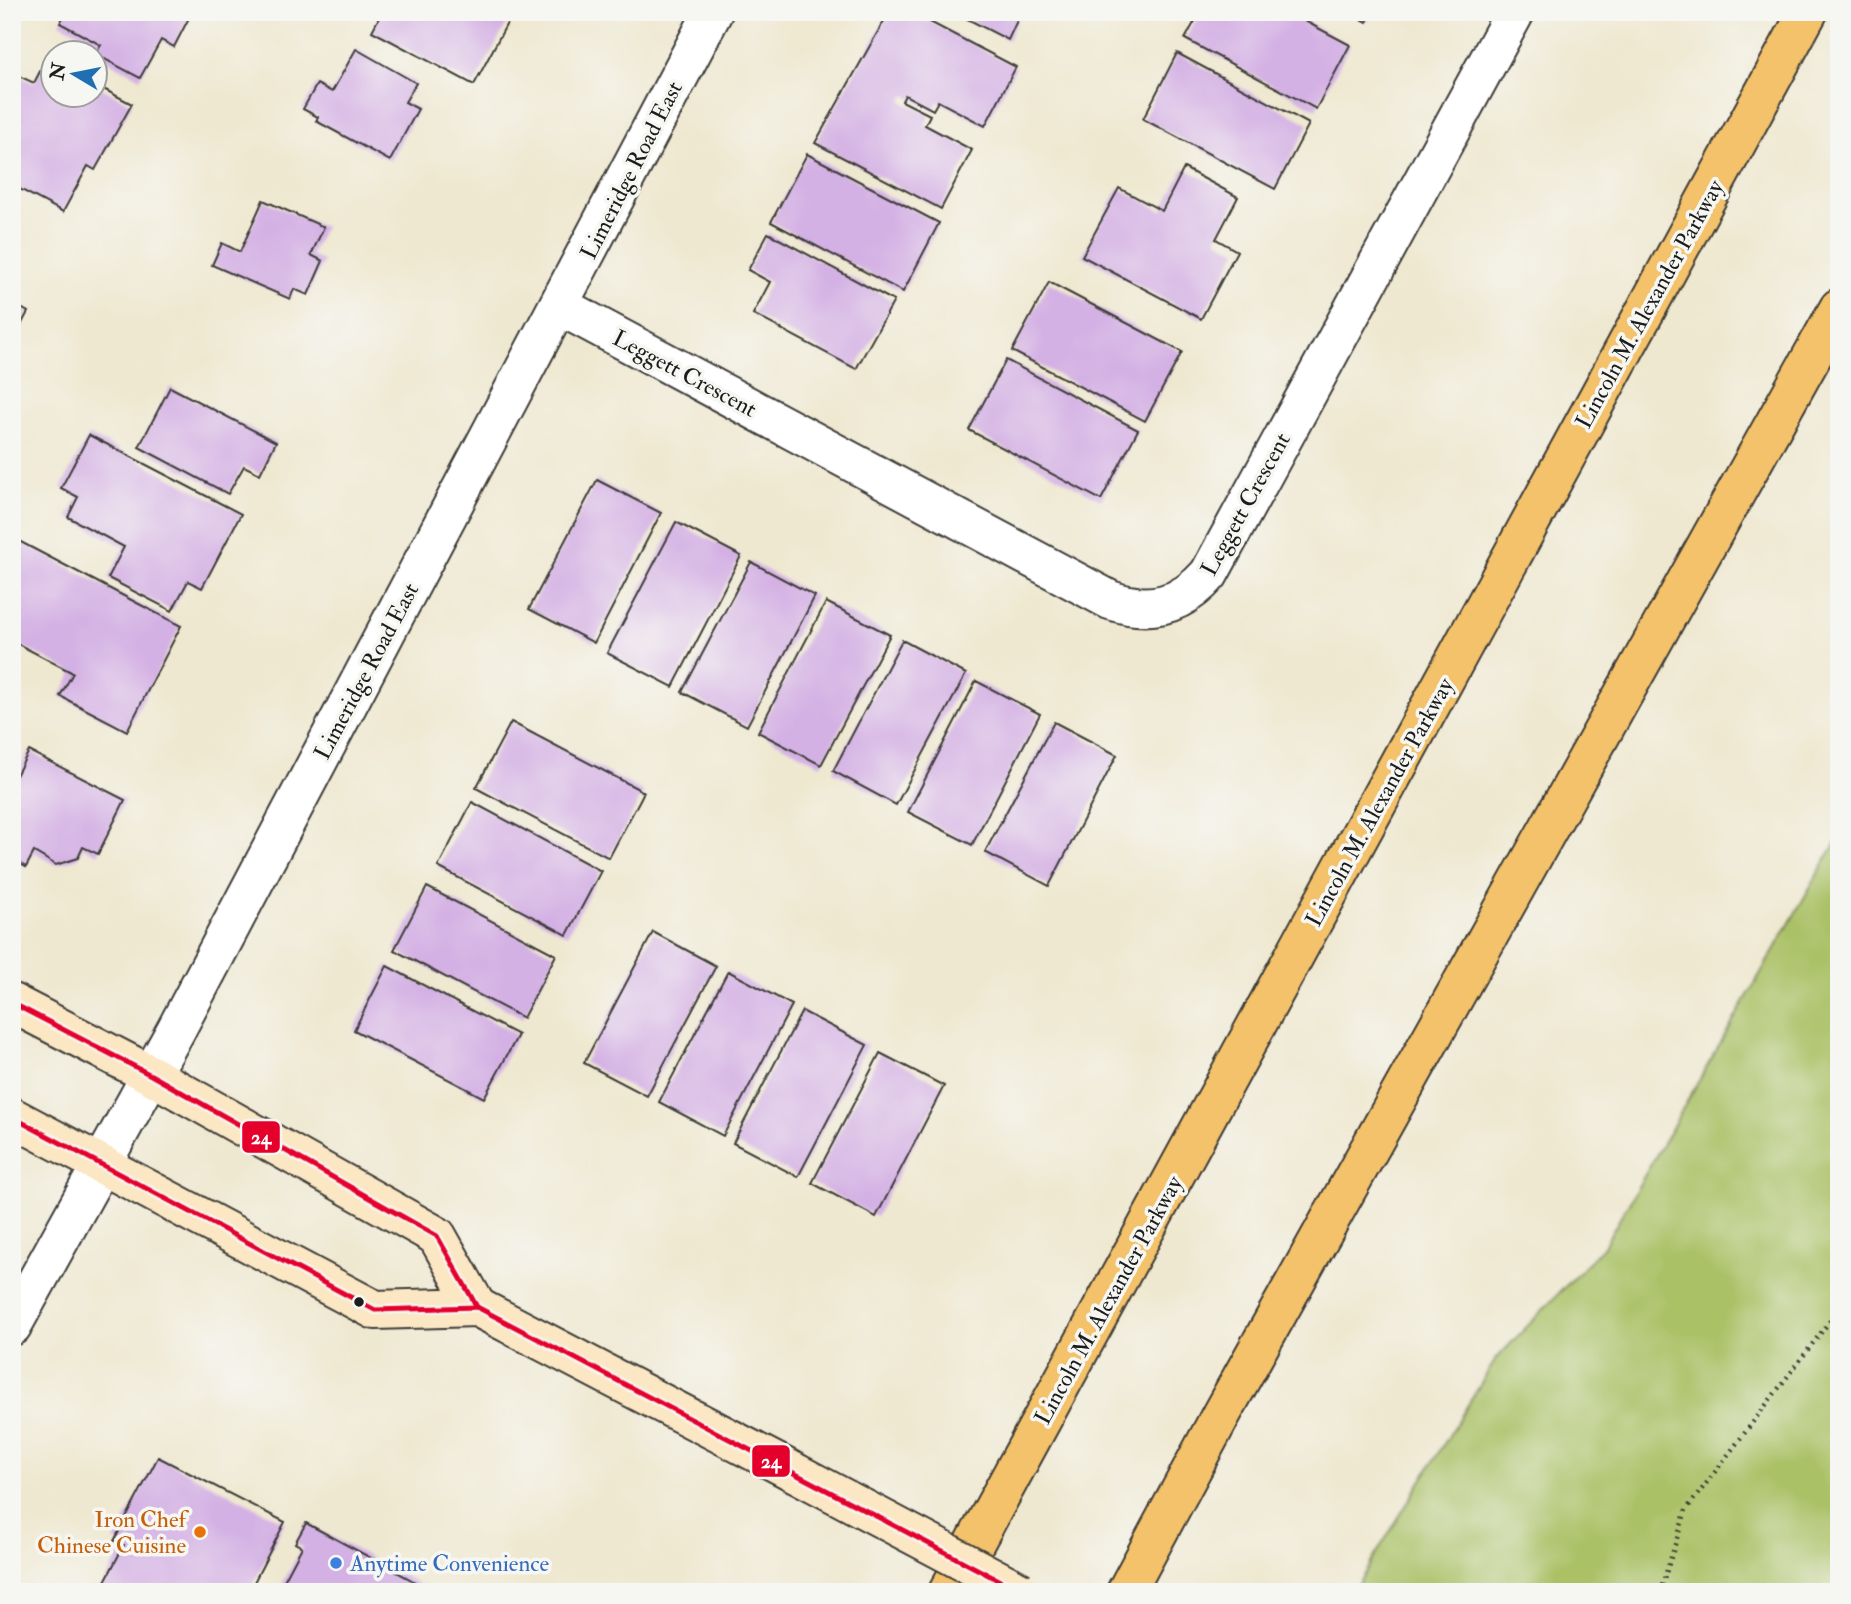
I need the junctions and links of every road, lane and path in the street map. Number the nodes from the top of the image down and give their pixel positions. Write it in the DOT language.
graph roads {
  1 [pos="713,12"];
  2 [pos="1515,12"];
  3 [pos="1808,12"];
  4 [pos="560,306"];
  5 [pos="1839,308"];
  6 [pos="12,1003"];
  7 [pos="151,1075"];
  8 [pos="12,1117"];
  9 [pos="102,1166"];
  10 [pos="477,1307"];
  11 [pos="1839,1309"];
  12 [pos="12,1326"];
  13 [pos="948,1592"];
  14 [pos="1021,1592"];
  15 [pos="1126,1592"];
  16 [pos="1660,1592"];
  1 -- 4 [label="street, Limeridge Road East"];
  2 -- 4 [label="street, Leggett Crescent"];
  3 -- 13 [label="highway, Lincoln M. Alexander Parkway"];
  4 -- 7 [label="street, Limeridge Road East"];
  5 -- 15 [label="highway"];
  6 -- 7 [label="main road"];
  7 -- 9 [label="street, Limeridge Road East"];
  7 -- 10 [label="main road"];
  8 -- 9 [label="main road"];
  9 -- 10 [label="main road"];
  9 -- 12 [label="street, Limeridge Road East"];
  10 -- 14 [label="main road, bridge"];
  11 -- 16 [label="path"];
}
